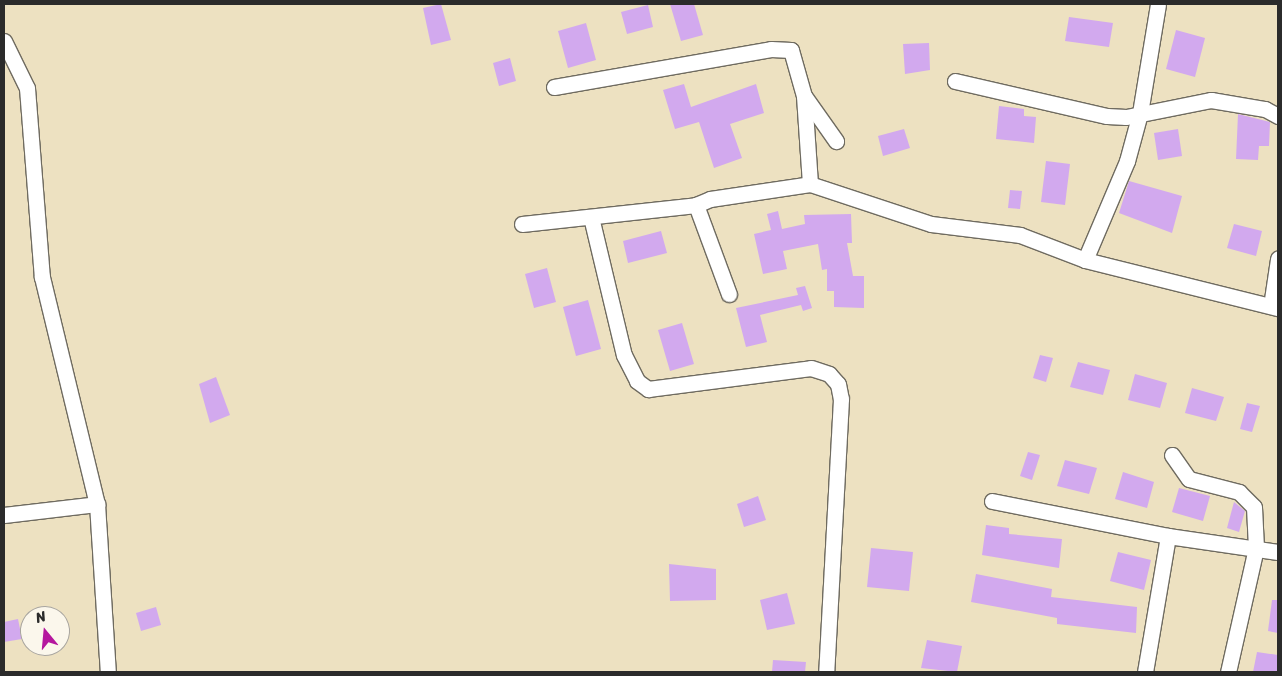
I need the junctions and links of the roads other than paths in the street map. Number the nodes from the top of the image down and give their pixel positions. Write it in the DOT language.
graph roads {
  1 [pos="1158,4"];
  2 [pos="4,41"];
  3 [pos="955,81"];
  4 [pos="554,87"];
  5 [pos="804,96"];
  6 [pos="1140,113"];
  7 [pos="1278,116"];
  8 [pos="836,141"];
  9 [pos="810,184"];
  10 [pos="696,205"];
  11 [pos="591,217"];
  12 [pos="522,224"];
  13 [pos="1278,259"];
  14 [pos="1084,260"];
  15 [pos="729,294"];
  16 [pos="1274,307"];
  17 [pos="1172,455"];
  18 [pos="992,501"];
  19 [pos="97,504"];
  20 [pos="4,515"];
  21 [pos="1168,536"];
  22 [pos="1256,548"];
  23 [pos="1278,552"];
  24 [pos="108,672"];
  25 [pos="826,672"];
  26 [pos="1145,672"];
  27 [pos="1228,672"];
  1 -- 6 [label="street"];
  2 -- 19 [label="street"];
  3 -- 6 [label="street"];
  4 -- 5 [label="street"];
  5 -- 8 [label="street"];
  5 -- 9 [label="street"];
  6 -- 7 [label="street"];
  6 -- 14 [label="street"];
  9 -- 10 [label="street"];
  9 -- 14 [label="street"];
  10 -- 11 [label="street"];
  10 -- 15 [label="street"];
  11 -- 12 [label="street"];
  11 -- 25 [label="street"];
  13 -- 16 [label="street"];
  14 -- 16 [label="street"];
  17 -- 22 [label="street"];
  18 -- 21 [label="street"];
  19 -- 20 [label="street"];
  19 -- 24 [label="street"];
  21 -- 22 [label="street"];
  21 -- 26 [label="street"];
  22 -- 23 [label="street"];
  22 -- 27 [label="street"];
}
